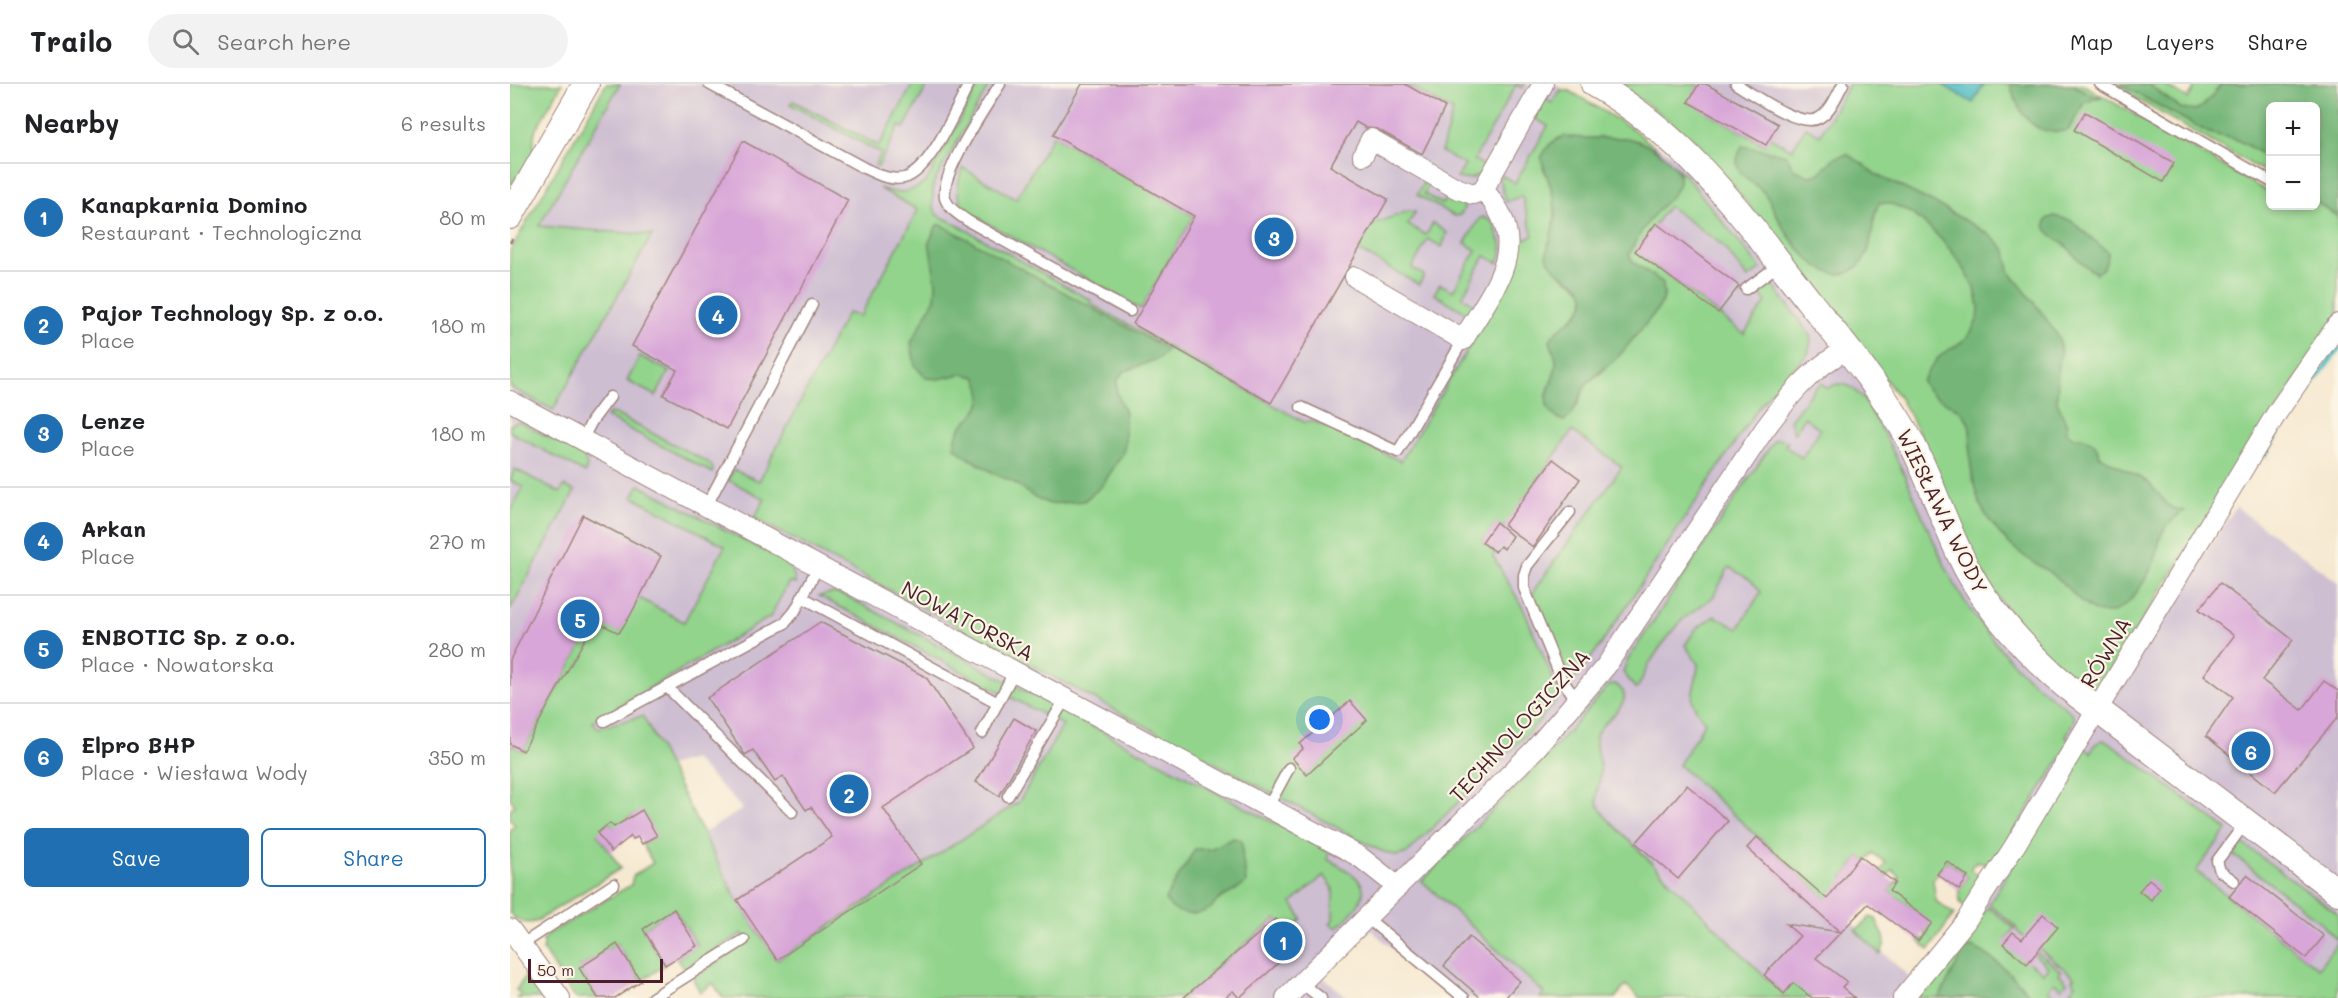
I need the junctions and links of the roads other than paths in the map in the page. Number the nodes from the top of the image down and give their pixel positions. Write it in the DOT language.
graph roads {
  1 [pos="586,84"];
  2 [pos="710,84"];
  3 [pos="969,84"];
  4 [pos="1000,84"];
  5 [pos="1543,84"];
  6 [pos="1594,84"];
  7 [pos="1736,84"];
  8 [pos="1843,84"];
  9 [pos="2100,84"];
  10 [pos="1363,155"];
  11 [pos="2266,178"];
  12 [pos="1484,190"];
  13 [pos="510,216"];
  14 [pos="1780,264"];
  15 [pos="1355,277"];
  16 [pos="1746,289"];
  17 [pos="812,305"];
  18 [pos="1130,312"];
  19 [pos="2338,324"];
  20 [pos="1464,340"];
  21 [pos="1847,350"];
  22 [pos="610,397"];
  23 [pos="510,401"];
  24 [pos="1301,407"];
  25 [pos="582,440"];
  26 [pos="706,507"];
  27 [pos="1569,512"];
  28 [pos="818,567"];
  29 [pos="802,597"];
  30 [pos="1014,672"];
  31 [pos="667,687"];
  32 [pos="1065,699"];
  33 [pos="1577,700"];
  34 [pos="998,703"];
  35 [pos="2098,710"];
  36 [pos="604,721"];
  37 [pos="982,733"];
  38 [pos="1289,768"];
  39 [pos="1008,796"];
  40 [pos="1268,807"];
  41 [pos="792,812"];
  42 [pos="2246,822"];
  43 [pos="2234,881"];
  44 [pos="614,884"];
  45 [pos="1398,887"];
  46 [pos="2338,892"];
  47 [pos="1368,918"];
  48 [pos="510,929"];
  49 [pos="744,940"];
  50 [pos="522,945"];
  51 [pos="1301,983"];
  52 [pos="560,998"];
  53 [pos="652,998"];
  54 [pos="1286,998"];
  55 [pos="1321,998"];
  56 [pos="1464,998"];
  57 [pos="1903,998"];
  1 -- 13 [label="street"];
  2 -- 3 [label="lane"];
  4 -- 18 [label="lane"];
  5 -- 12 [label="street"];
  6 -- 14 [label="street, WIESŁAWA WODY"];
  7 -- 8 [label="lane"];
  9 -- 11 [label="lane"];
  10 -- 12 [label="street"];
  12 -- 20 [label="street"];
  14 -- 16 [label="lane"];
  14 -- 21 [label="street, WIESŁAWA WODY"];
  15 -- 20 [label="street"];
  17 -- 26 [label="lane"];
  19 -- 35 [label="street, RÓWNA"];
  20 -- 24 [label="lane"];
  21 -- 33 [label="street, TECHNOLOGICZNA"];
  21 -- 35 [label="street, WIESŁAWA WODY"];
  22 -- 25 [label="lane"];
  23 -- 25 [label="street, NOWATORSKA"];
  25 -- 26 [label="street, NOWATORSKA"];
  26 -- 28 [label="street, NOWATORSKA"];
  27 -- 33 [label="lane"];
  28 -- 29 [label="lane"];
  28 -- 30 [label="street, NOWATORSKA"];
  29 -- 31 [label="lane"];
  29 -- 34 [label="lane"];
  30 -- 32 [label="street, NOWATORSKA"];
  30 -- 34 [label="lane"];
  31 -- 36 [label="lane"];
  31 -- 41 [label="lane"];
  32 -- 39 [label="lane"];
  32 -- 40 [label="street, NOWATORSKA"];
  33 -- 45 [label="street, TECHNOLOGICZNA"];
  34 -- 37 [label="lane"];
  35 -- 42 [label="street, WIESŁAWA WODY"];
  35 -- 57 [label="street, RÓWNA"];
  38 -- 40 [label="lane"];
  40 -- 45 [label="street, NOWATORSKA"];
  42 -- 43 [label="lane"];
  42 -- 46 [label="street, WIESŁAWA WODY"];
  44 -- 50 [label="lane"];
  45 -- 47 [label="street, TECHNOLOGICZNA"];
  47 -- 51 [label="street, TECHNOLOGICZNA"];
  47 -- 56 [label="lane"];
  48 -- 50 [label="street"];
  49 -- 53 [label="lane"];
  50 -- 52 [label="street"];
  51 -- 54 [label="street, TECHNOLOGICZNA"];
  51 -- 55 [label="lane"];
}
